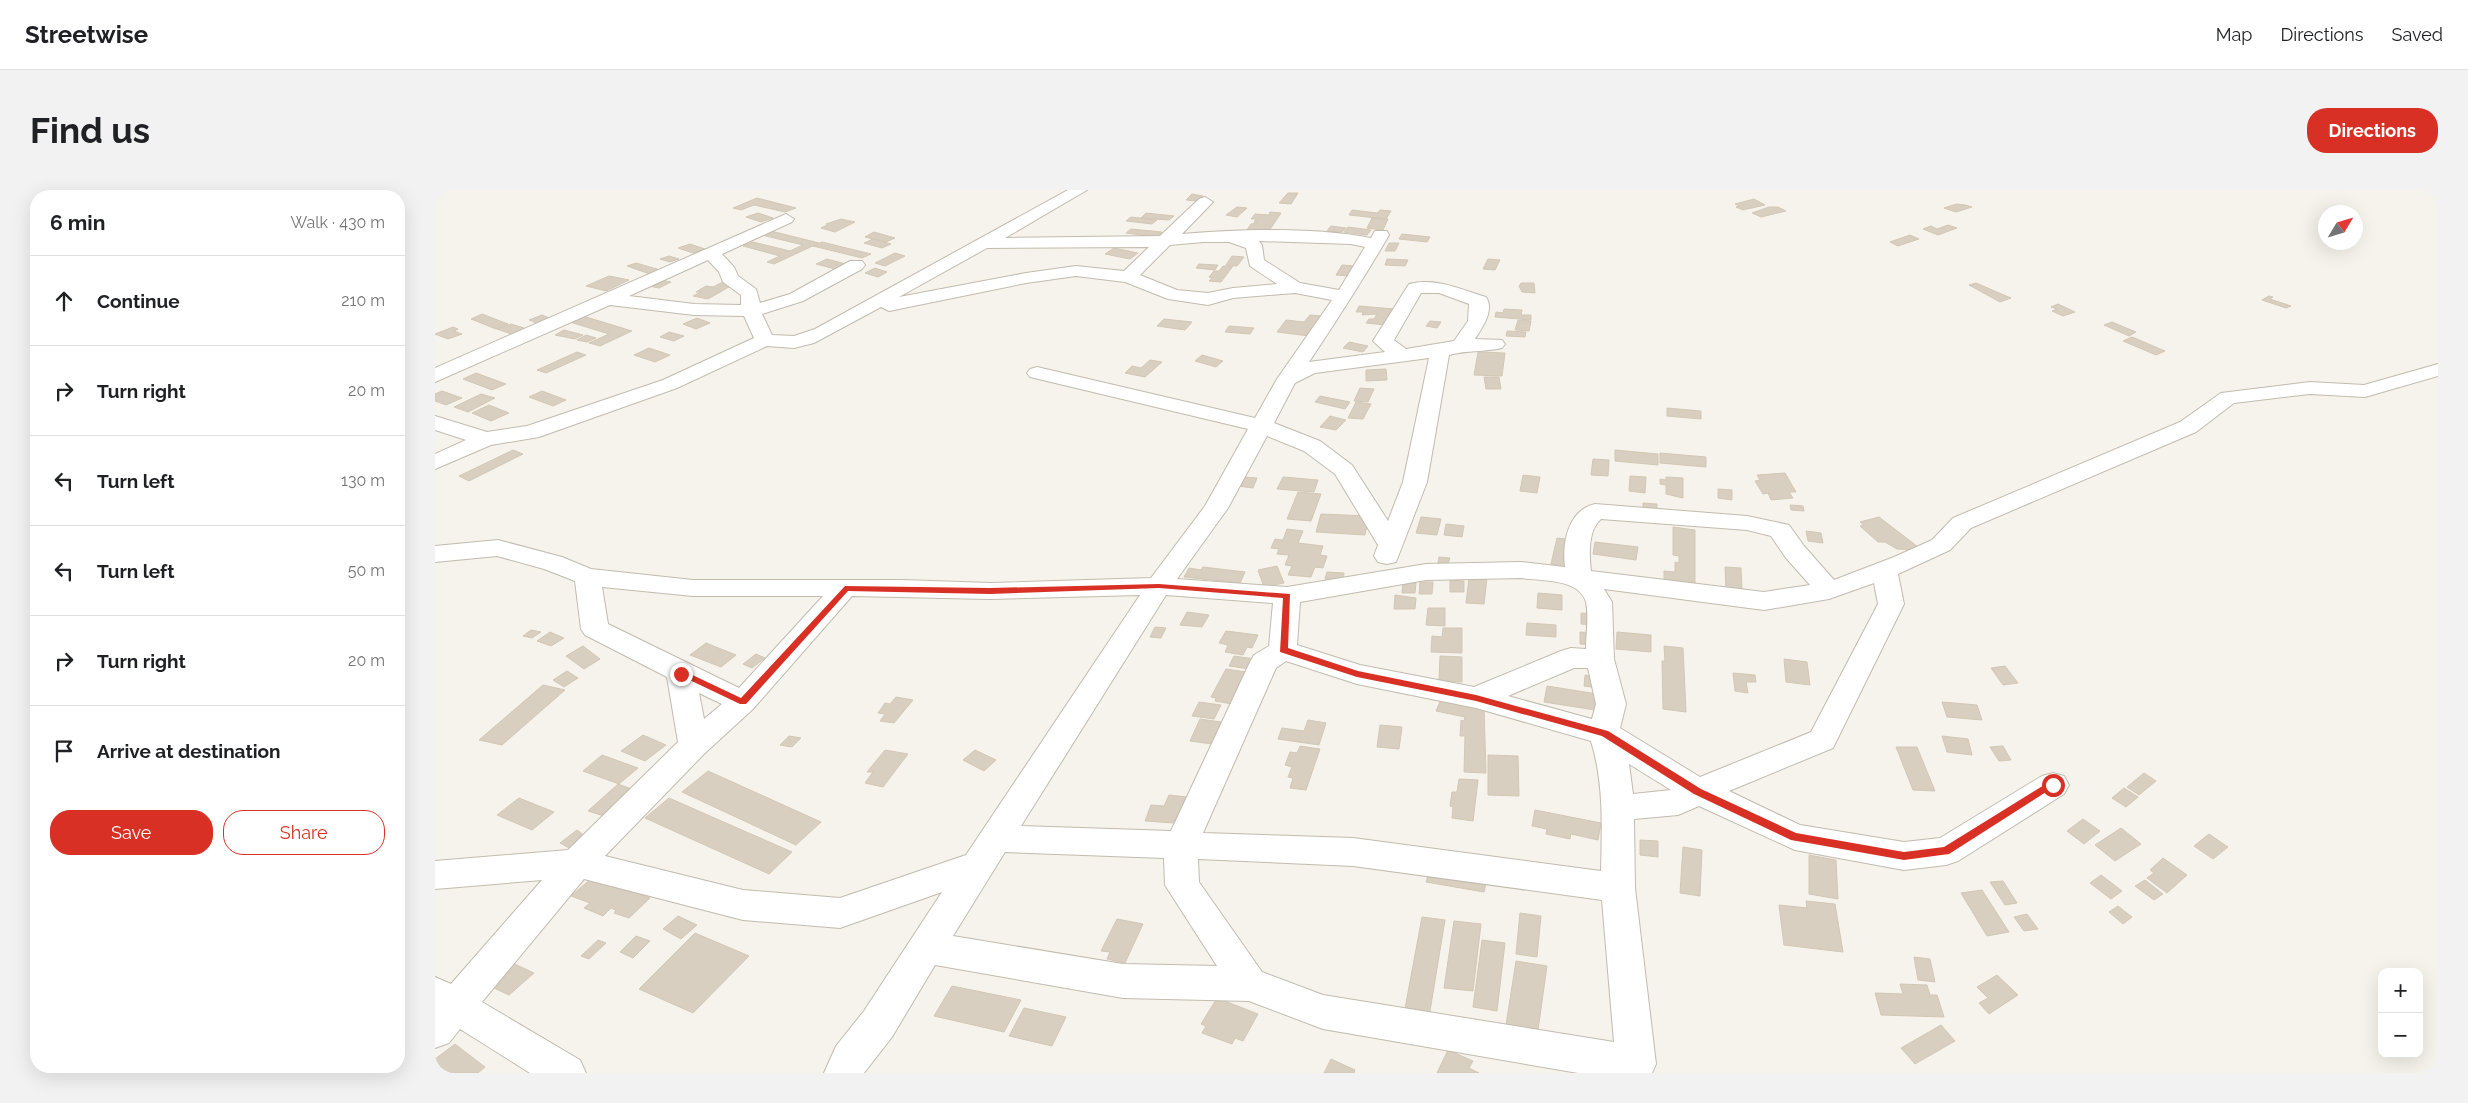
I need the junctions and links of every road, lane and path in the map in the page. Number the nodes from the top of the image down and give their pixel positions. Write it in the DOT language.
graph roads {
  1 [pos="1079,190"];
  2 [pos="1205,202"];
  3 [pos="786,220"];
  4 [pos="1232,236"];
  5 [pos="1165,239"];
  6 [pos="982,244"];
  7 [pos="711,253"];
  8 [pos="856,265"];
  9 [pos="1127,277"];
  10 [pos="1295,288"];
  11 [pos="1344,296"];
  12 [pos="609,299"];
  13 [pos="863,310"];
  14 [pos="751,311"];
  15 [pos="765,340"];
  16 [pos="1495,344"];
  17 [pos="1451,348"];
  18 [pos="1402,356"];
  19 [pos="2438,370"];
  20 [pos="1037,373"];
  21 [pos="435,376"];
  22 [pos="1287,379"];
  23 [pos="435,423"];
  24 [pos="1262,426"];
  25 [pos="486,440"];
  26 [pos="435,462"];
  27 [pos="1390,544"];
  28 [pos="435,554"];
  29 [pos="1884,570"];
  30 [pos="587,577"];
  31 [pos="1579,578"];
  32 [pos="1380,581"];
  33 [pos="1159,586"];
  34 [pos="845,588"];
  35 [pos="1829,591"];
  36 [pos="1287,596"];
  37 [pos="1283,650"];
  38 [pos="1600,658"];
  39 [pos="681,674"];
  40 [pos="1476,698"];
  41 [pos="743,702"];
  42 [pos="1605,733"];
  43 [pos="695,745"];
  44 [pos="2053,785"];
  45 [pos="1698,791"];
  46 [pos="1618,808"];
  47 [pos="1181,845"];
  48 [pos="986,852"];
  49 [pos="577,863"];
  50 [pos="435,875"];
  51 [pos="1618,888"];
  52 [pos="926,948"];
  53 [pos="1249,984"];
  54 [pos="442,1010"];
  55 [pos="566,1073"];
  56 [pos="844,1073"];
  1 -- 6 [label="street"];
  2 -- 5 [label="street"];
  3 -- 7 [label="street"];
  4 -- 5 [label="street"];
  4 -- 10 [label="street"];
  4 -- 11 [label="street"];
  5 -- 6 [label="street"];
  5 -- 9 [label="street"];
  6 -- 13 [label="street"];
  7 -- 12 [label="street"];
  7 -- 14 [label="street"];
  8 -- 14 [label="street"];
  9 -- 10 [label="street"];
  9 -- 13 [label="street"];
  10 -- 11 [label="street"];
  11 -- 22 [label="street"];
  12 -- 14 [label="street"];
  12 -- 21 [label="street"];
  13 -- 15 [label="street"];
  14 -- 15 [label="street"];
  15 -- 25 [label="street"];
  16 -- 17 [label="street"];
  17 -- 18 [label="street"];
  17 -- 18 [label="street"];
  17 -- 27 [label="street"];
  18 -- 22 [label="street"];
  19 -- 29 [label="street"];
  20 -- 24 [label="street"];
  22 -- 24 [label="street"];
  23 -- 25 [label="street"];
  24 -- 27 [label="street"];
  24 -- 33 [label="street"];
  25 -- 26 [label="street"];
  27 -- 32 [label="street"];
  28 -- 30 [label="street"];
  29 -- 35 [label="street"];
  29 -- 45 [label="street"];
  30 -- 34 [label="street"];
  30 -- 39 [label="street"];
  31 -- 32 [label="street"];
  31 -- 35 [label="street"];
  31 -- 35 [label="street"];
  31 -- 38 [label="street"];
  32 -- 36 [label="street"];
  33 -- 34 [label="street"];
  33 -- 36 [label="street"];
  33 -- 48 [label="street"];
  34 -- 41 [label="street"];
  36 -- 37 [label="street"];
  37 -- 40 [label="street"];
  37 -- 47 [label="street"];
  38 -- 40 [label="street"];
  38 -- 42 [label="street"];
  39 -- 41 [label="street"];
  39 -- 43 [label="street"];
  40 -- 42 [label="street"];
  41 -- 43 [label="street"];
  42 -- 45 [label="street"];
  42 -- 46 [label="street"];
  43 -- 49 [label="street"];
  44 -- 45 [label="street"];
  45 -- 46 [label="street"];
  46 -- 51 [label="street"];
  47 -- 48 [label="street"];
  47 -- 51 [label="street"];
  47 -- 53 [label="street"];
  48 -- 49 [label="street"];
  48 -- 52 [label="street"];
  49 -- 50 [label="street"];
  49 -- 54 [label="street"];
  51 -- 53 [label="street"];
  52 -- 53 [label="street"];
  52 -- 56 [label="street"];
  54 -- 55 [label="street"];
}
